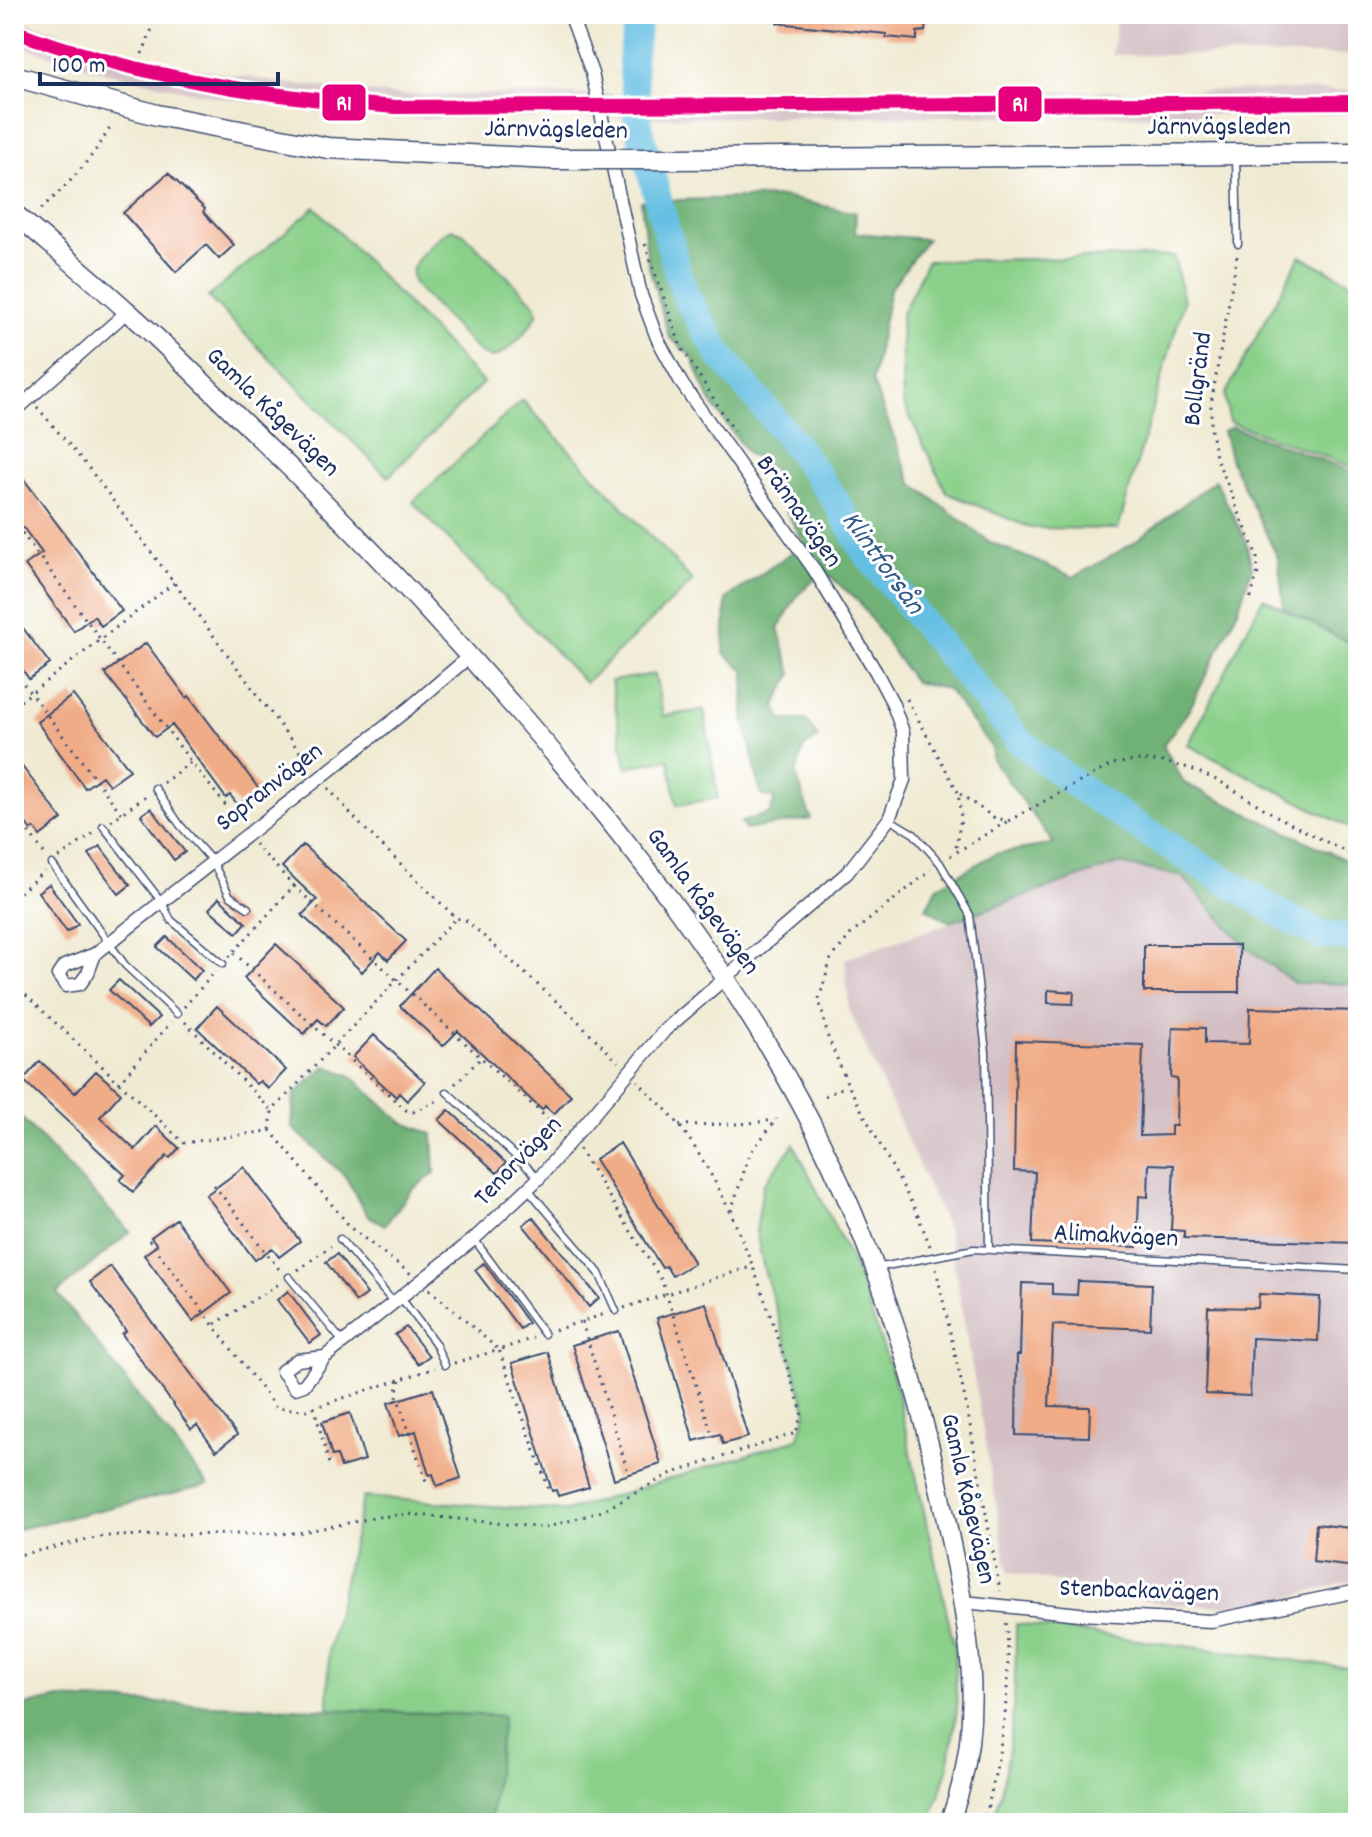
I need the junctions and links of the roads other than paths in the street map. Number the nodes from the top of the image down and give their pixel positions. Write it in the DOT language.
graph roads {
  1 [pos="570,14"];
  2 [pos="14,76"];
  3 [pos="1358,153"];
  4 [pos="1236,154"];
  5 [pos="14,213"];
  6 [pos="1238,244"];
  7 [pos="128,311"];
  8 [pos="14,412"];
  9 [pos="470,656"];
  10 [pos="155,788"];
  11 [pos="889,819"];
  12 [pos="103,826"];
  13 [pos="212,861"];
  14 [pos="52,864"];
  15 [pos="161,901"];
  16 [pos="248,908"];
  17 [pos="109,942"];
  18 [pos="95,954"];
  19 [pos="223,964"];
  20 [pos="726,976"];
  21 [pos="177,1014"];
  22 [pos="447,1092"];
  23 [pos="539,1178"];
  24 [pos="528,1189"];
  25 [pos="340,1239"];
  26 [pos="474,1239"];
  27 [pos="989,1250"];
  28 [pos="873,1269"];
  29 [pos="1358,1270"];
  30 [pos="288,1278"];
  31 [pos="398,1300"];
  32 [pos="616,1311"];
  33 [pos="544,1334"];
  34 [pos="342,1341"];
  35 [pos="325,1357"];
  36 [pos="445,1365"];
  37 [pos="1358,1591"];
  38 [pos="964,1602"];
  39 [pos="949,1823"];
  1 -- 11 [label="street, Brännavägen"];
  2 -- 4 [label="main road, Järnvägsleden, bridge"];
  3 -- 4 [label="main road, Järnvägsleden"];
  4 -- 6 [label="lane"];
  5 -- 7 [label="street, Gamla Kågevägen"];
  7 -- 8 [label="street"];
  7 -- 9 [label="street, Gamla Kågevägen"];
  9 -- 13 [label="street, Sopranvägen"];
  9 -- 20 [label="street, Gamla Kågevägen"];
  10 -- 13 [label="lane"];
  11 -- 20 [label="street, Brännavägen"];
  11 -- 27 [label="lane"];
  12 -- 15 [label="lane"];
  13 -- 15 [label="street, Sopranvägen"];
  13 -- 16 [label="lane"];
  14 -- 17 [label="lane"];
  15 -- 17 [label="street, Sopranvägen"];
  15 -- 19 [label="lane"];
  17 -- 18 [label="street, Sopranvägen"];
  17 -- 21 [label="lane"];
  20 -- 23 [label="street, Tenorvägen"];
  20 -- 28 [label="street, Gamla Kågevägen"];
  22 -- 23 [label="lane"];
  23 -- 24 [label="street, Tenorvägen"];
  24 -- 26 [label="street, Tenorvägen"];
  24 -- 32 [label="lane"];
  25 -- 31 [label="lane"];
  26 -- 31 [label="street, Tenorvägen"];
  26 -- 33 [label="lane"];
  27 -- 28 [label="lane, Alimakvägen"];
  27 -- 29 [label="lane, Alimakvägen"];
  28 -- 38 [label="street, Gamla Kågevägen"];
  30 -- 34 [label="lane"];
  31 -- 34 [label="street, Tenorvägen"];
  31 -- 36 [label="lane"];
  34 -- 35 [label="street, Tenorvägen"];
  37 -- 38 [label="street, Stenbackavägen"];
  38 -- 39 [label="street, Gamla Kågevägen"];
}
